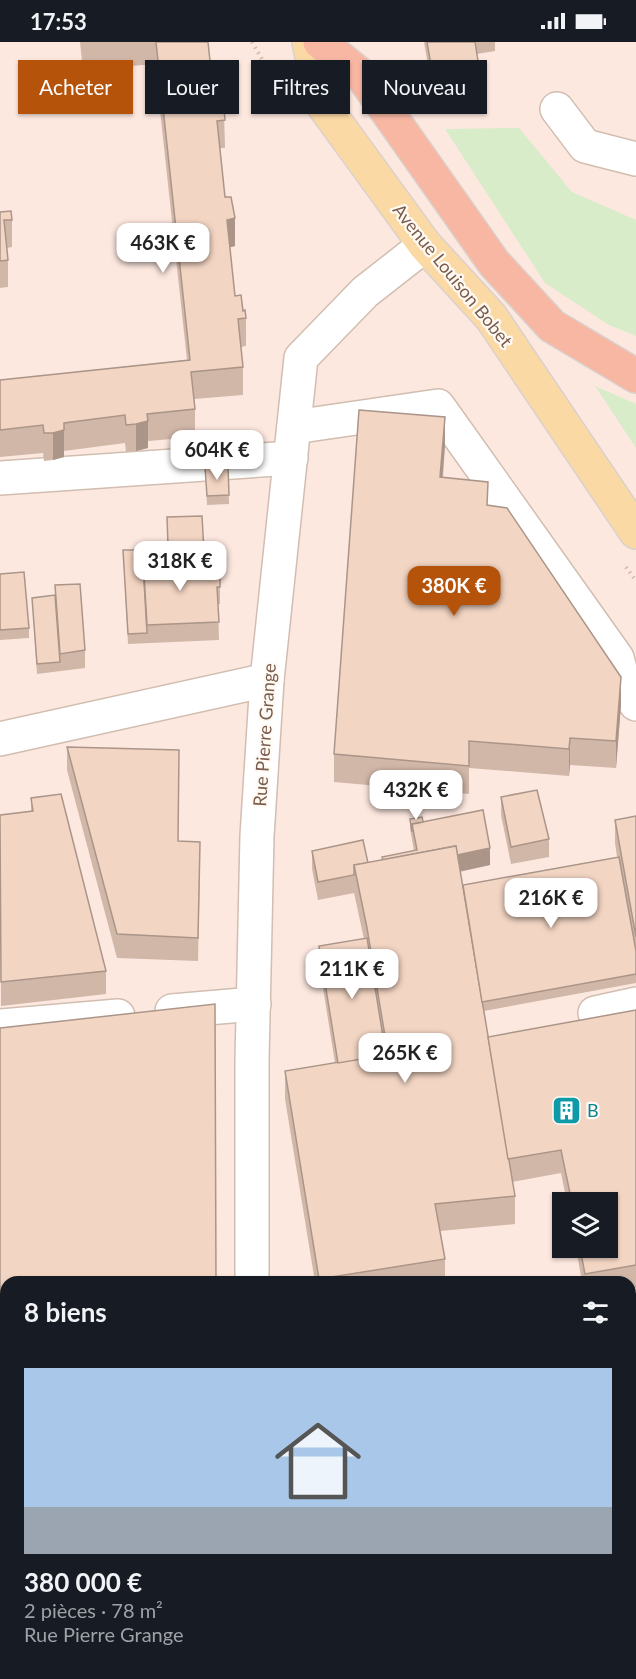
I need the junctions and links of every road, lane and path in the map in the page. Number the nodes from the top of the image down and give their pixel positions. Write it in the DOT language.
graph roads {
  1 [pos="309,42"];
  2 [pos="320,42"];
  3 [pos="557,109"];
  4 [pos="636,159"];
  5 [pos="425,245"];
  6 [pos="636,376"];
  7 [pos="292,443"];
  8 [pos="0,478"];
  9 [pos="636,532"];
  10 [pos="627,666"];
  11 [pos="267,680"];
  12 [pos="636,704"];
  13 [pos="0,739"];
  14 [pos="254,1004"];
  15 [pos="636,1004"];
  16 [pos="595,1012"];
  17 [pos="0,1026"];
  18 [pos="252,1276"];
  1 -- 5 [label="main road, Avenue Louison Bobet"];
  2 -- 6 [label="highway"];
  3 -- 4 [label="street"];
  5 -- 7 [label="street, Rue Pierre Grange"];
  5 -- 9 [label="main road, Avenue Louison Bobet"];
  7 -- 8 [label="street"];
  7 -- 10 [label="street"];
  7 -- 11 [label="street, Rue Pierre Grange"];
  10 -- 12 [label="street"];
  11 -- 13 [label="street"];
  11 -- 14 [label="street, Rue Pierre Grange"];
  14 -- 17 [label="street"];
  14 -- 18 [label="street, Rue Pierre Grange"];
  15 -- 16 [label="street"];
}
